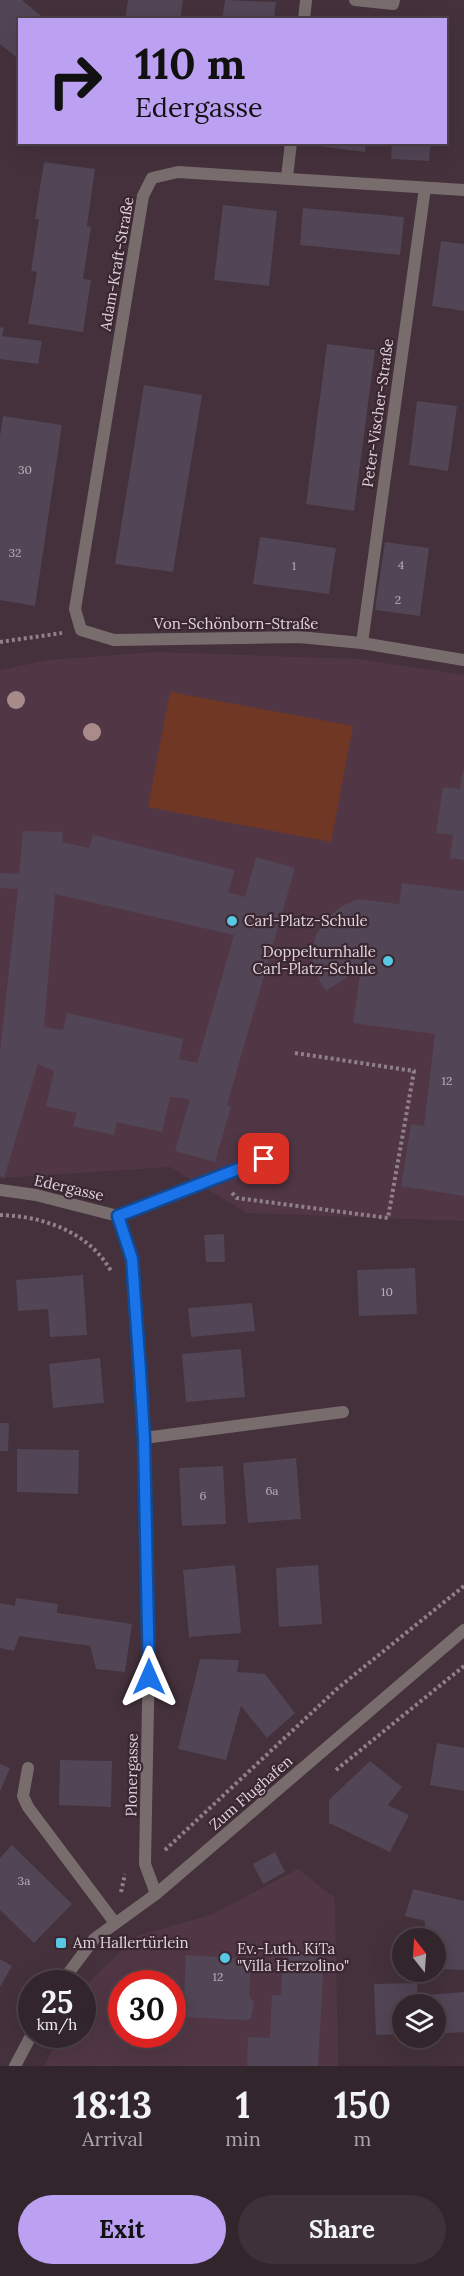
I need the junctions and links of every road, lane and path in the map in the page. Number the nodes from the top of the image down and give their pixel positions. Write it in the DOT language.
graph roads {
  1 [pos="306,0"];
  2 [pos="355,0"];
  3 [pos="394,0"];
  4 [pos="304,18"];
  5 [pos="291,144"];
  6 [pos="287,177"];
  7 [pos="425,188"];
  8 [pos="464,190"];
  9 [pos="81,630"];
  10 [pos="0,642"];
  11 [pos="362,643"];
  12 [pos="464,660"];
  13 [pos="296,1053"];
  14 [pos="264,1159"];
  15 [pos="216,1179"];
  16 [pos="0,1190"];
  17 [pos="0,1215"];
  18 [pos="118,1216"];
  19 [pos="113,1275"];
  20 [pos="343,1413"];
  21 [pos="144,1438"];
  22 [pos="464,1586"];
  23 [pos="464,1630"];
  24 [pos="464,1666"];
  25 [pos="28,1768"];
  26 [pos="332,1774"];
  27 [pos="161,1854"];
  28 [pos="125,1870"];
  29 [pos="156,1894"];
  30 [pos="104,1909"];
  31 [pos="115,1923"];
  32 [pos="71,1970"];
  33 [pos="25,2048"];
  34 [pos="15,2066"];
  1 -- 4 [label="street"];
  2 -- 3 [label="street"];
  5 -- 6 [label="street"];
  6 -- 7 [label="street, Adam-Kraft-Straße"];
  6 -- 9 [label="street, Adam-Kraft-Straße"];
  7 -- 8 [label="street, Adam-Kraft-Straße"];
  7 -- 11 [label="street, Peter-Vischer-Straße"];
  9 -- 10 [label="path"];
  9 -- 11 [label="street, Von-Schönborn-Straße"];
  11 -- 12 [label="street, Von-Schönborn-Straße"];
  13 -- 15 [label="path"];
  14 -- 15 [label="street, Edergasse"];
  15 -- 18 [label="street, Edergasse"];
  16 -- 18 [label="street, Edergasse"];
  17 -- 19 [label="path"];
  18 -- 21 [label="street, Plonergasse"];
  20 -- 21 [label="street"];
  21 -- 29 [label="street, Plonergasse"];
  22 -- 27 [label="path"];
  23 -- 29 [label="street, Zum Flughafen"];
  24 -- 26 [label="path"];
  25 -- 30 [label="street"];
  28 -- 30 [label="path"];
  29 -- 31 [label="street, Zum Flughafen"];
  30 -- 31 [label="street"];
  31 -- 32 [label="street, Zum Flughafen"];
  33 -- 34 [label="street"];
}
